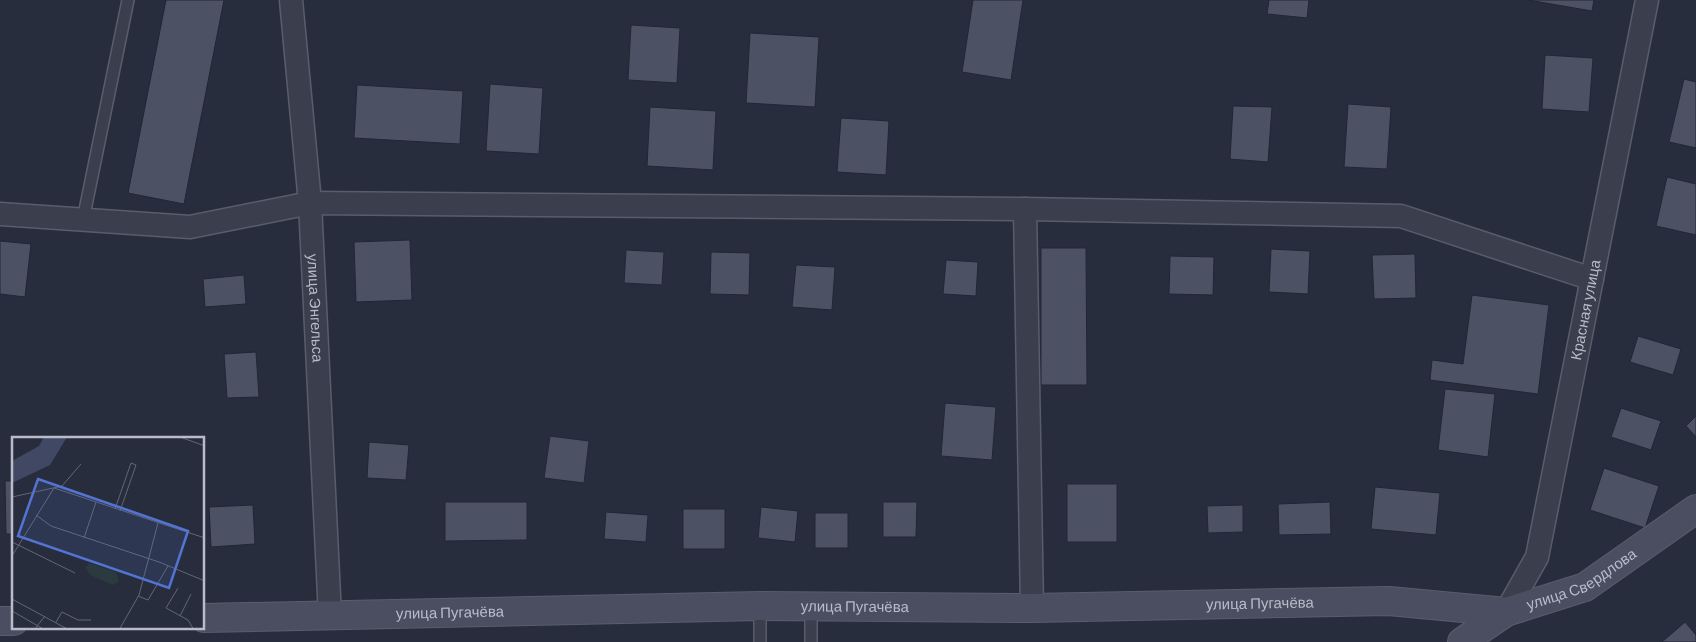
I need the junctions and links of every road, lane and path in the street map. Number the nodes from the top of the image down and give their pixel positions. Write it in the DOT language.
graph roads {
  1 [pos="128,0"];
  2 [pos="291,0"];
  3 [pos="1647,0"];
  4 [pos="310,203"];
  5 [pos="1025,209"];
  6 [pos="0,214"];
  7 [pos="83,220"];
  8 [pos="1592,280"];
  9 [pos="1696,509"];
  10 [pos="760,606"];
  11 [pos="811,607"];
  12 [pos="1032,608"];
  13 [pos="1506,612"];
  14 [pos="330,616"];
  15 [pos="205,618"];
  16 [pos="760,642"];
  17 [pos="811,642"];
  18 [pos="1462,642"];
  1 -- 7 [label="lane"];
  2 -- 4 [label="street, улица Энгельса"];
  3 -- 8 [label="street, Красная улица"];
  4 -- 5 [label="street"];
  4 -- 7 [label="street"];
  4 -- 14 [label="street, улица Энгельса"];
  5 -- 8 [label="street"];
  5 -- 12 [label="street"];
  6 -- 7 [label="street"];
  8 -- 13 [label="street, Красная улица"];
  9 -- 13 [label="street, улица Свердлова"];
  10 -- 11 [label="street, улица Пугачёва"];
  10 -- 14 [label="street, улица Пугачёва"];
  10 -- 16 [label="lane"];
  11 -- 12 [label="street, улица Пугачёва"];
  11 -- 17 [label="lane"];
  12 -- 13 [label="street, улица Пугачёва"];
  13 -- 18 [label="street, улица Свердлова"];
  14 -- 15 [label="street, улица Пугачёва"];
}
